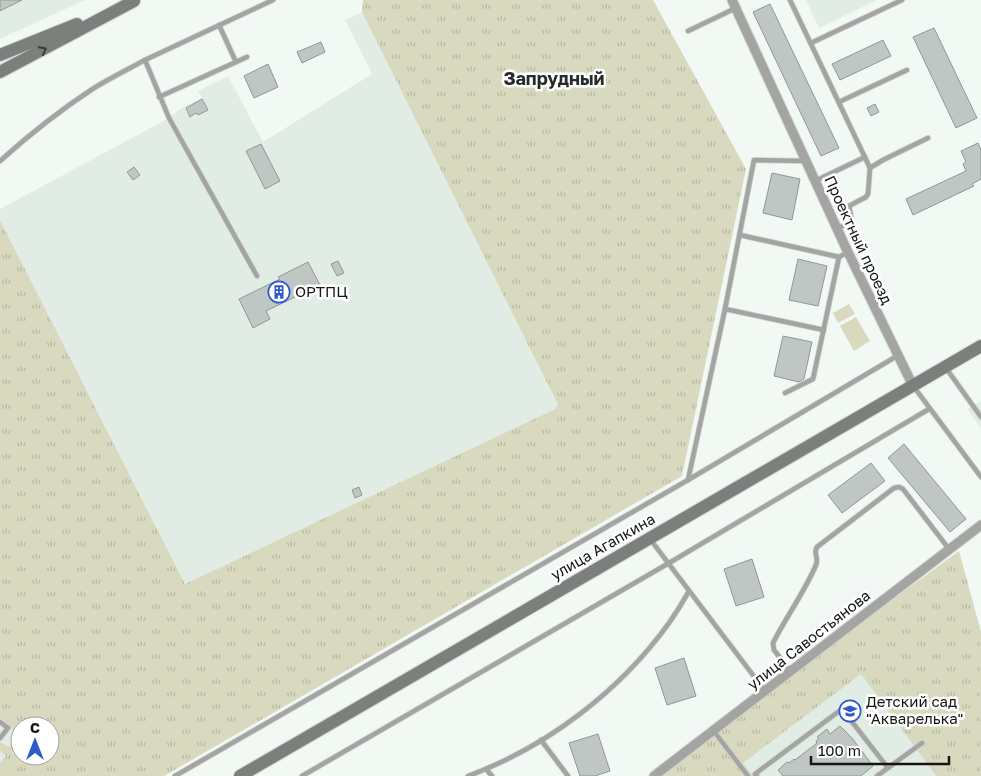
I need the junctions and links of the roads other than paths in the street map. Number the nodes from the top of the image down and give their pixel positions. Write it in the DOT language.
graph roads {
  1 [pos="135,0"];
  2 [pos="273,0"];
  3 [pos="790,0"];
  4 [pos="902,0"];
  5 [pos="735,3"];
  6 [pos="219,25"];
  7 [pos="688,31"];
  8 [pos="811,43"];
  9 [pos="0,55"];
  10 [pos="247,56"];
  11 [pos="144,60"];
  12 [pos="236,62"];
  13 [pos="907,70"];
  14 [pos="0,72"];
  15 [pos="160,97"];
  16 [pos="839,102"];
  17 [pos="928,138"];
  18 [pos="865,157"];
  19 [pos="0,161"];
  20 [pos="806,161"];
  21 [pos="870,168"];
  22 [pos="815,181"];
  23 [pos="837,229"];
  24 [pos="740,235"];
  25 [pos="848,252"];
  26 [pos="839,257"];
  27 [pos="257,276"];
  28 [pos="725,309"];
  29 [pos="824,330"];
  30 [pos="981,346"];
  31 [pos="897,356"];
  32 [pos="946,367"];
  33 [pos="913,386"];
  34 [pos="785,393"];
  35 [pos="929,410"];
  36 [pos="981,417"];
  37 [pos="981,478"];
  38 [pos="688,480"];
  39 [pos="981,525"];
  40 [pos="650,538"];
  41 [pos="950,549"];
  42 [pos="668,563"];
  43 [pos="689,591"];
  44 [pos="790,672"];
  45 [pos="765,691"];
  46 [pos="0,722"];
  47 [pos="713,730"];
  48 [pos="0,738"];
  49 [pos="541,740"];
  50 [pos="922,742"];
  51 [pos="888,768"];
  52 [pos="486,769"];
  53 [pos="309,774"];
  54 [pos="755,775"];
  55 [pos="175,776"];
  56 [pos="240,776"];
  57 [pos="302,776"];
  58 [pos="468,776"];
  59 [pos="492,776"];
  60 [pos="568,776"];
  61 [pos="654,776"];
  62 [pos="748,776"];
  63 [pos="877,776"];
  1 -- 9 [label="main road"];
  14 -- 1 [label="main road, one-way"];
  2 -- 6 [label="lane"];
  3 -- 8 [label="lane"];
  4 -- 8 [label="lane"];
  5 -- 7 [label="lane"];
  5 -- 20 [label="street, Проектный проезд"];
  6 -- 11 [label="lane"];
  6 -- 12 [label="lane"];
  8 -- 16 [label="lane"];
  10 -- 12 [label="lane"];
  11 -- 15 [label="lane"];
  11 -- 19 [label="lane"];
  12 -- 15 [label="lane"];
  13 -- 16 [label="lane"];
  15 -- 27 [label="lane"];
  16 -- 18 [label="lane"];
  17 -- 21 [label="lane"];
  18 -- 21 [label="lane"];
  18 -- 22 [label="lane"];
  20 -- 22 [label="street, Проектный проезд"];
  20 -- 24 [label="lane"];
  21 -- 23 [label="lane"];
  22 -- 23 [label="street, Проектный проезд"];
  23 -- 25 [label="street, Проектный проезд"];
  24 -- 26 [label="lane"];
  24 -- 28 [label="lane"];
  25 -- 26 [label="lane"];
  25 -- 31 [label="street, Проектный проезд"];
  26 -- 29 [label="lane"];
  28 -- 29 [label="lane"];
  28 -- 38 [label="lane"];
  29 -- 34 [label="lane"];
  30 -- 32 [label="main road, улица Агапкина"];
  31 -- 33 [label="street, Проектный проезд"];
  31 -- 38 [label="lane"];
  32 -- 33 [label="main road, улица Агапкина"];
  32 -- 36 [label="lane"];
  33 -- 35 [label="lane, Проектный проезд"];
  33 -- 40 [label="main road, улица Агапкина"];
  35 -- 37 [label="lane, Проектный проезд"];
  35 -- 42 [label="lane"];
  38 -- 55 [label="lane"];
  39 -- 41 [label="street, улица Савостьянова"];
  40 -- 42 [label="lane"];
  40 -- 56 [label="main road, улица Агапкина"];
  41 -- 44 [label="street, улица Савостьянова"];
  41 -- 44 [label="lane"];
  42 -- 43 [label="lane"];
  42 -- 53 [label="lane"];
  43 -- 45 [label="lane"];
  43 -- 49 [label="lane"];
  44 -- 45 [label="street, улица Савостьянова"];
  45 -- 47 [label="street, улица Савостьянова"];
  46 -- 48 [label="lane"];
  47 -- 61 [label="street, улица Савостьянова"];
  47 -- 62 [label="lane"];
  49 -- 52 [label="lane"];
  49 -- 60 [label="lane"];
  50 -- 51 [label="lane"];
  51 -- 54 [label="lane"];
  51 -- 63 [label="lane"];
  52 -- 58 [label="lane"];
  52 -- 59 [label="lane"];
  53 -- 57 [label="lane"];
}
